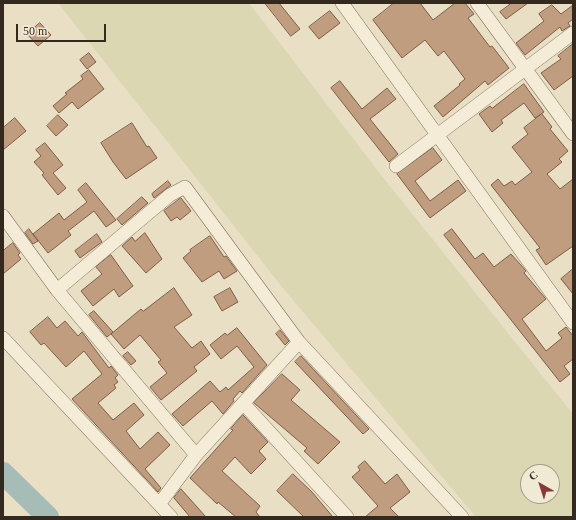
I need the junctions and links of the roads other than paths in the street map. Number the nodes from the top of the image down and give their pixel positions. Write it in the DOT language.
graph roads {
  1 [pos="342,3"];
  2 [pos="477,3"];
  3 [pos="573,33"];
  4 [pos="525,68"];
  5 [pos="573,134"];
  6 [pos="437,135"];
  7 [pos="396,166"];
  8 [pos="3,216"];
  9 [pos="57,290"];
  10 [pos="573,323"];
  11 [pos="3,338"];
  12 [pos="299,342"];
  13 [pos="243,403"];
  14 [pos="196,455"];
  15 [pos="160,503"];
  16 [pos="171,517"];
  17 [pos="347,517"];
  18 [pos="462,517"];
  1 -- 6 [label="street"];
  2 -- 4 [label="street"];
  3 -- 4 [label="street"];
  4 -- 5 [label="street"];
  4 -- 6 [label="street"];
  6 -- 7 [label="street"];
  6 -- 10 [label="street"];
  8 -- 9 [label="street"];
  9 -- 12 [label="street"];
  9 -- 14 [label="street"];
  11 -- 15 [label="street"];
  12 -- 13 [label="street"];
  12 -- 18 [label="street"];
  13 -- 14 [label="street"];
  13 -- 17 [label="street"];
  14 -- 15 [label="street"];
  15 -- 16 [label="street"];
}
